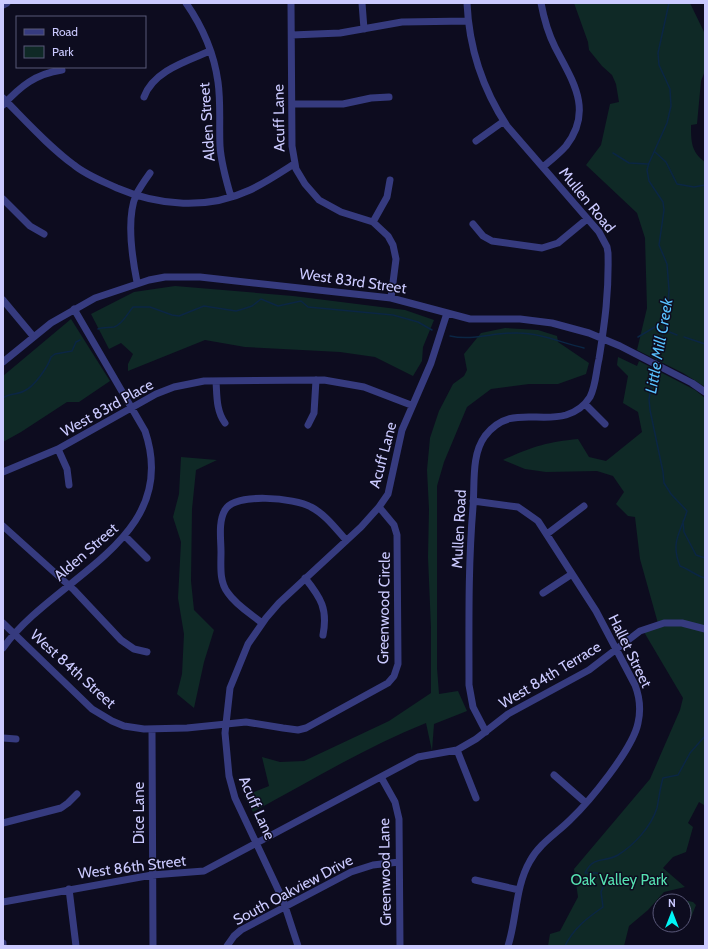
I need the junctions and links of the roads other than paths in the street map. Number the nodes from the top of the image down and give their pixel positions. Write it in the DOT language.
graph roads {
  1 [pos="7,3"];
  2 [pos="186,3"];
  3 [pos="291,3"];
  4 [pos="362,3"];
  5 [pos="468,3"];
  6 [pos="541,3"];
  7 [pos="3,6"];
  8 [pos="468,21"];
  9 [pos="364,28"];
  10 [pos="292,35"];
  11 [pos="210,51"];
  12 [pos="62,70"];
  13 [pos="144,97"];
  14 [pos="389,98"];
  15 [pos="4,102"];
  16 [pos="292,104"];
  17 [pos="504,121"];
  18 [pos="476,141"];
  19 [pos="294,164"];
  20 [pos="544,167"];
  21 [pos="150,173"];
  22 [pos="390,180"];
  23 [pos="136,195"];
  24 [pos="231,197"];
  25 [pos="3,199"];
  26 [pos="587,219"];
  27 [pos="373,222"];
  28 [pos="473,224"];
  29 [pos="44,234"];
  30 [pos="137,282"];
  31 [pos="391,298"];
  32 [pos="3,300"];
  33 [pos="74,309"];
  34 [pos="447,313"];
  35 [pos="33,336"];
  36 [pos="602,338"];
  37 [pos="3,362"];
  38 [pos="316,380"];
  39 [pos="216,381"];
  40 [pos="705,392"];
  41 [pos="584,404"];
  42 [pos="411,405"];
  43 [pos="131,407"];
  44 [pos="225,423"];
  45 [pos="308,424"];
  46 [pos="605,424"];
  47 [pos="58,449"];
  48 [pos="3,472"];
  49 [pos="69,485"];
  50 [pos="473,501"];
  51 [pos="584,506"];
  52 [pos="380,507"];
  53 [pos="3,526"];
  54 [pos="547,534"];
  55 [pos="125,536"];
  56 [pos="346,540"];
  57 [pos="147,558"];
  58 [pos="572,574"];
  59 [pos="305,578"];
  60 [pos="68,585"];
  61 [pos="543,593"];
  62 [pos="3,623"];
  63 [pos="262,623"];
  64 [pos="705,629"];
  65 [pos="14,634"];
  66 [pos="323,634"];
  67 [pos="3,648"];
  68 [pos="616,650"];
  69 [pos="146,652"];
  70 [pos="225,724"];
  71 [pos="152,729"];
  72 [pos="486,732"];
  73 [pos="3,738"];
  74 [pos="16,739"];
  75 [pos="457,750"];
  76 [pos="554,775"];
  77 [pos="381,777"];
  78 [pos="77,794"];
  79 [pos="476,798"];
  80 [pos="586,803"];
  81 [pos="3,823"];
  82 [pos="258,843"];
  83 [pos="399,862"];
  84 [pos="152,875"];
  85 [pos="475,880"];
  86 [pos="69,889"];
  87 [pos="519,890"];
  88 [pos="3,902"];
  89 [pos="285,907"];
  90 [pos="76,946"];
  91 [pos="153,946"];
  92 [pos="227,946"];
  93 [pos="298,946"];
  94 [pos="400,946"];
  95 [pos="508,946"];
  1 -- 7 [label="street"];
  2 -- 11 [label="street, Alden Street"];
  3 -- 10 [label="street, Acuff Lane"];
  4 -- 9 [label="street"];
  5 -- 8 [label="street, Mullen Road"];
  6 -- 20 [label="street"];
  8 -- 9 [label="street"];
  8 -- 17 [label="street, Mullen Road"];
  9 -- 10 [label="street"];
  10 -- 16 [label="street, Acuff Lane"];
  11 -- 13 [label="street"];
  11 -- 24 [label="street, Alden Street"];
  12 -- 15 [label="street"];
  14 -- 16 [label="street"];
  15 -- 23 [label="street"];
  16 -- 19 [label="street, Acuff Lane"];
  17 -- 18 [label="street"];
  17 -- 20 [label="street, Mullen Road"];
  19 -- 24 [label="street"];
  19 -- 27 [label="street, Acuff Lane"];
  20 -- 26 [label="street, Mullen Road"];
  21 -- 23 [label="street"];
  22 -- 27 [label="street"];
  23 -- 24 [label="street"];
  23 -- 30 [label="street"];
  25 -- 29 [label="street"];
  26 -- 28 [label="street"];
  26 -- 36 [label="street, Mullen Road"];
  27 -- 31 [label="street, Acuff Lane"];
  30 -- 31 [label="street, West 83rd Street"];
  30 -- 33 [label="street, West 83rd Street"];
  31 -- 34 [label="street, West 83rd Street"];
  32 -- 35 [label="street"];
  33 -- 35 [label="street, West 83rd Street"];
  33 -- 43 [label="street, Alden Street"];
  34 -- 36 [label="street, West 83rd Street"];
  34 -- 42 [label="street, Acuff Lane"];
  35 -- 37 [label="street, West 83rd Street"];
  36 -- 40 [label="street, West 83rd Street"];
  36 -- 41 [label="street, Mullen Road"];
  38 -- 39 [label="street, West 83rd Place"];
  38 -- 42 [label="street, West 83rd Place"];
  38 -- 45 [label="street"];
  39 -- 43 [label="street, West 83rd Place"];
  39 -- 44 [label="street"];
  41 -- 46 [label="street"];
  41 -- 50 [label="street, Mullen Road"];
  42 -- 52 [label="street, Acuff Lane"];
  43 -- 47 [label="street, West 83rd Place"];
  43 -- 55 [label="street, Alden Street"];
  47 -- 48 [label="street, West 83rd Place"];
  47 -- 49 [label="street, West 83rd Place"];
  50 -- 54 [label="street, Hallet Street"];
  50 -- 72 [label="street, Mullen Road"];
  51 -- 54 [label="street"];
  52 -- 56 [label="street, Acuff Lane"];
  52 -- 70 [label="street, Greenwood Circle"];
  53 -- 60 [label="street"];
  54 -- 58 [label="street, Hallet Street"];
  55 -- 57 [label="street"];
  55 -- 60 [label="street, Alden Street"];
  56 -- 59 [label="street, Acuff Lane"];
  56 -- 63 [label="street"];
  58 -- 61 [label="street"];
  58 -- 68 [label="street, Hallet Street"];
  59 -- 63 [label="street, Acuff Lane"];
  59 -- 66 [label="street"];
  60 -- 65 [label="street, Alden Street"];
  60 -- 69 [label="street"];
  62 -- 65 [label="street, West 84th Street"];
  63 -- 70 [label="street, Acuff Lane"];
  64 -- 68 [label="street, West 84th Terrace"];
  65 -- 67 [label="street, Alden Street"];
  65 -- 71 [label="street, West 84th Street"];
  68 -- 72 [label="street, West 84th Terrace"];
  68 -- 80 [label="street, Hallet Street"];
  70 -- 71 [label="street, West 84th Street"];
  70 -- 82 [label="street, Acuff Lane"];
  71 -- 84 [label="street, Dice Lane"];
  72 -- 75 [label="street, West 84th Terrace"];
  73 -- 74 [label="street"];
  75 -- 77 [label="street, West 84th Terrace"];
  75 -- 79 [label="street"];
  76 -- 80 [label="street"];
  77 -- 82 [label="street, West 84th Terrace"];
  77 -- 83 [label="street, Greenwood Lane"];
  78 -- 81 [label="street"];
  80 -- 87 [label="street, Hallet Street"];
  82 -- 84 [label="street, West 86th Street"];
  82 -- 89 [label="street, Acuff Lane"];
  83 -- 89 [label="street, South Oakview Drive"];
  83 -- 94 [label="street, Greenwood Lane"];
  84 -- 86 [label="street, West 86th Street"];
  84 -- 91 [label="street, Dice Lane"];
  85 -- 87 [label="street"];
  86 -- 88 [label="street, West 86th Street"];
  86 -- 90 [label="street"];
  87 -- 95 [label="street, Hallet Street"];
  89 -- 92 [label="street, South Oakview Drive"];
  89 -- 93 [label="street, Acuff Lane"];
}
